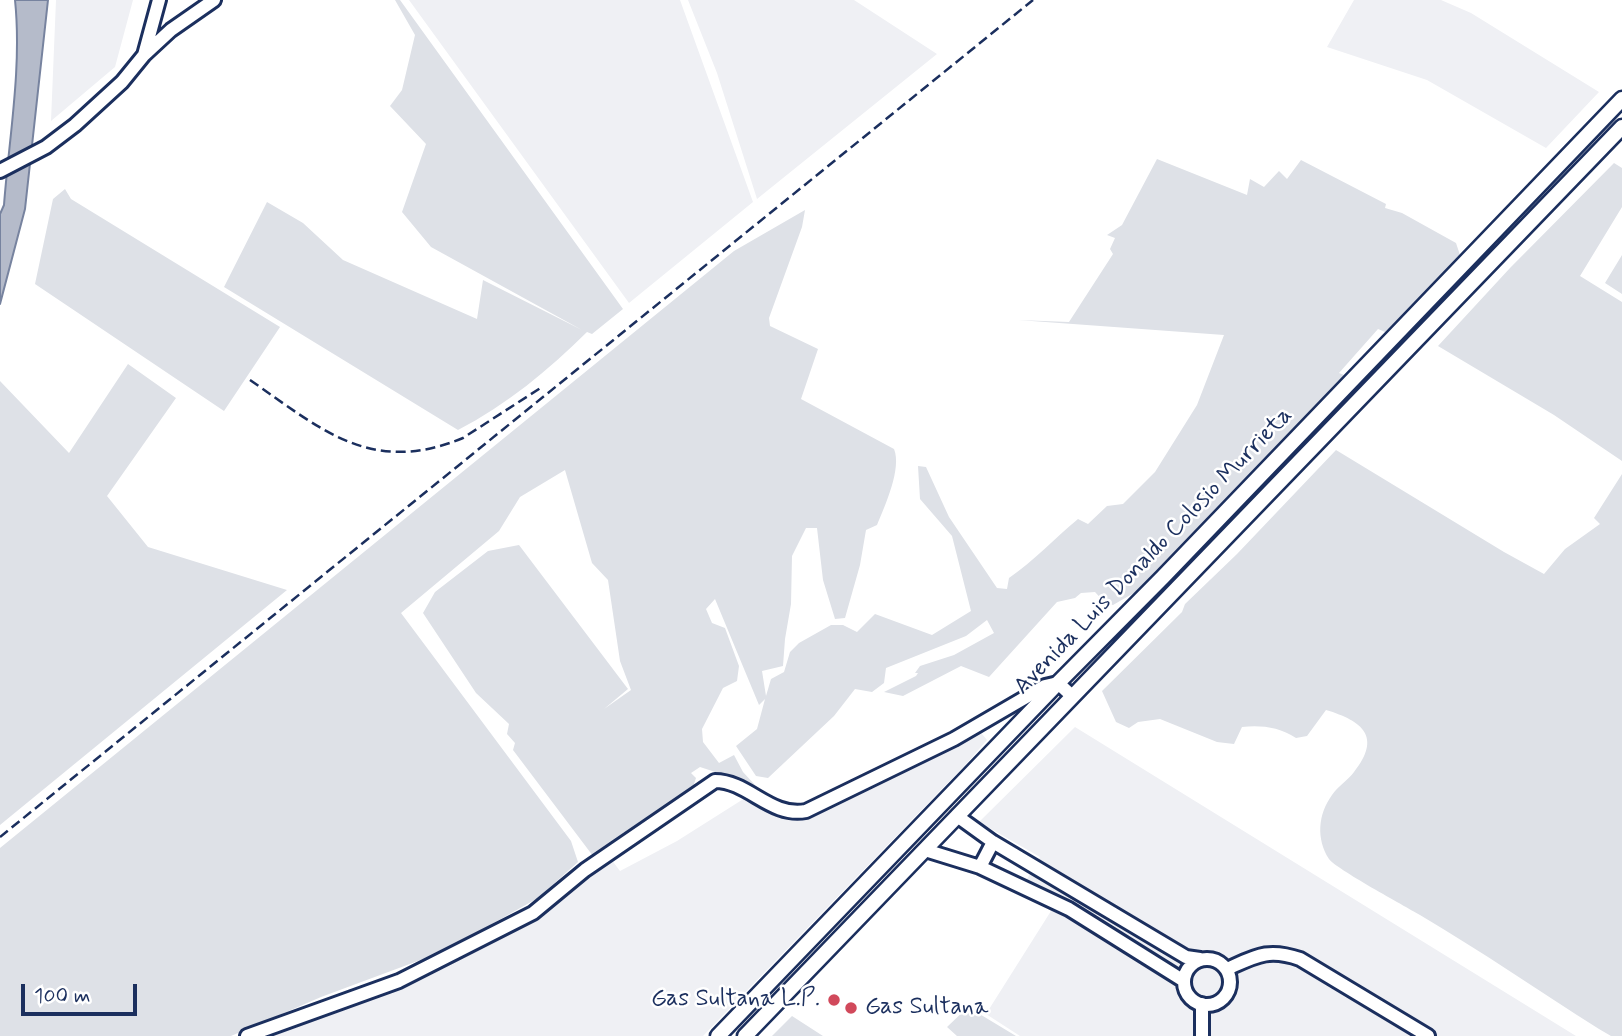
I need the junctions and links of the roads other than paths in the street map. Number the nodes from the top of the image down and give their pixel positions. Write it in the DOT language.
graph roads {
  1 [pos="159,0"];
  2 [pos="214,0"];
  3 [pos="144,55"];
  4 [pos="1622,99"];
  5 [pos="1622,127"];
  6 [pos="0,171"];
  7 [pos="1058,682"];
  8 [pos="1072,696"];
  9 [pos="957,816"];
  10 [pos="993,842"];
  11 [pos="925,850"];
  12 [pos="980,867"];
  13 [pos="1200,959"];
  14 [pos="1227,969"];
  15 [pos="1184,982"];
  16 [pos="1202,1004"];
  17 [pos="247,1036"];
  18 [pos="718,1036"];
  19 [pos="745,1036"];
  20 [pos="1202,1036"];
  21 [pos="1429,1036"];
  1 -- 3 [label="street"];
  2 -- 3 [label="street"];
  3 -- 6 [label="street"];
  4 -- 7 [label="main road, Avenida Luis Donaldo Colosio Murrieta"];
  5 -- 8 [label="main road, Avenida Luis Donaldo Colosio Murrieta"];
  7 -- 8 [label="street"];
  7 -- 17 [label="street"];
  7 -- 18 [label="main road, Avenida Luis Donaldo Colosio Murrieta"];
  8 -- 9 [label="main road, Avenida Luis Donaldo Colosio Murrieta"];
  9 -- 10 [label="street"];
  9 -- 11 [label="main road, Avenida Luis Donaldo Colosio Murrieta"];
  10 -- 12 [label="street"];
  10 -- 13 [label="street"];
  11 -- 12 [label="street"];
  11 -- 19 [label="main road, Avenida Luis Donaldo Colosio Murrieta"];
  12 -- 15 [label="street"];
  13 -- 14 [label="street"];
  13 -- 15 [label="street"];
  14 -- 16 [label="street"];
  14 -- 21 [label="street"];
  15 -- 16 [label="street"];
  16 -- 20 [label="street"];
}
